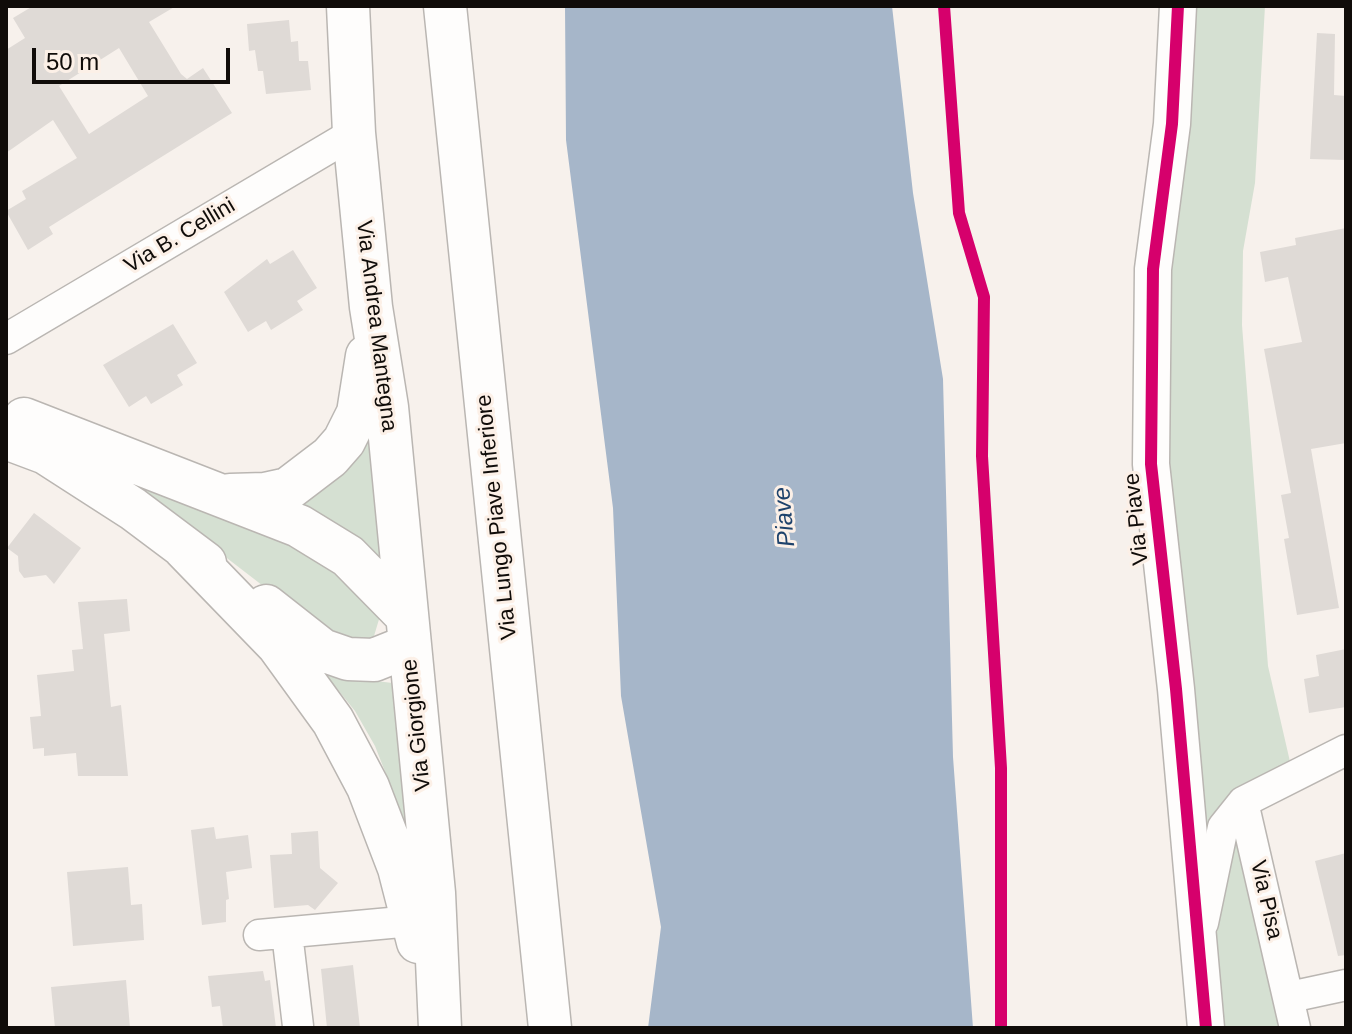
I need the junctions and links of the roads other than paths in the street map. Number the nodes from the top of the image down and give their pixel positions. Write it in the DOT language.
graph roads {
  1 [pos="348,6"];
  2 [pos="445,6"];
  3 [pos="1178,6"];
  4 [pos="354,133"];
  5 [pos="371,307"];
  6 [pos="6,339"];
  7 [pos="6,412"];
  8 [pos="6,438"];
  9 [pos="223,495"];
  10 [pos="184,548"];
  11 [pos="408,630"];
  12 [pos="1346,750"];
  13 [pos="1243,802"];
  14 [pos="412,921"];
  15 [pos="1196,953"];
  16 [pos="1346,985"];
  17 [pos="1290,997"];
  18 [pos="439,1023"];
  19 [pos="298,1026"];
  20 [pos="550,1028"];
  21 [pos="1206,1028"];
  22 [pos="1295,1028"];
  1 -- 4 [label="main road, Via Andrea Mantegna"];
  2 -- 20 [label="main road, Via Lungo Piave Inferiore"];
  3 -- 15 [label="street, Via Piave"];
  4 -- 5 [label="main road, Via Andrea Mantegna"];
  4 -- 6 [label="street, Via B. Cellini"];
  5 -- 9 [label="main road"];
  5 -- 11 [label="main road, Via Andrea Mantegna"];
  7 -- 9 [label="main road"];
  8 -- 10 [label="main road, Via Giorgione"];
  9 -- 11 [label="main road"];
  10 -- 11 [label="main road, Via Giorgione"];
  10 -- 14 [label="main road, Via Giorgione"];
  11 -- 18 [label="main road, Via Giorgione"];
  12 -- 13 [label="street"];
  13 -- 15 [label="street"];
  13 -- 17 [label="street, Via Pisa"];
  14 -- 18 [label="main road, Via Giorgione"];
  14 -- 19 [label="street"];
  15 -- 21 [label="street, Via Piave"];
  16 -- 17 [label="street"];
  17 -- 22 [label="street, Via Pisa"];
}
